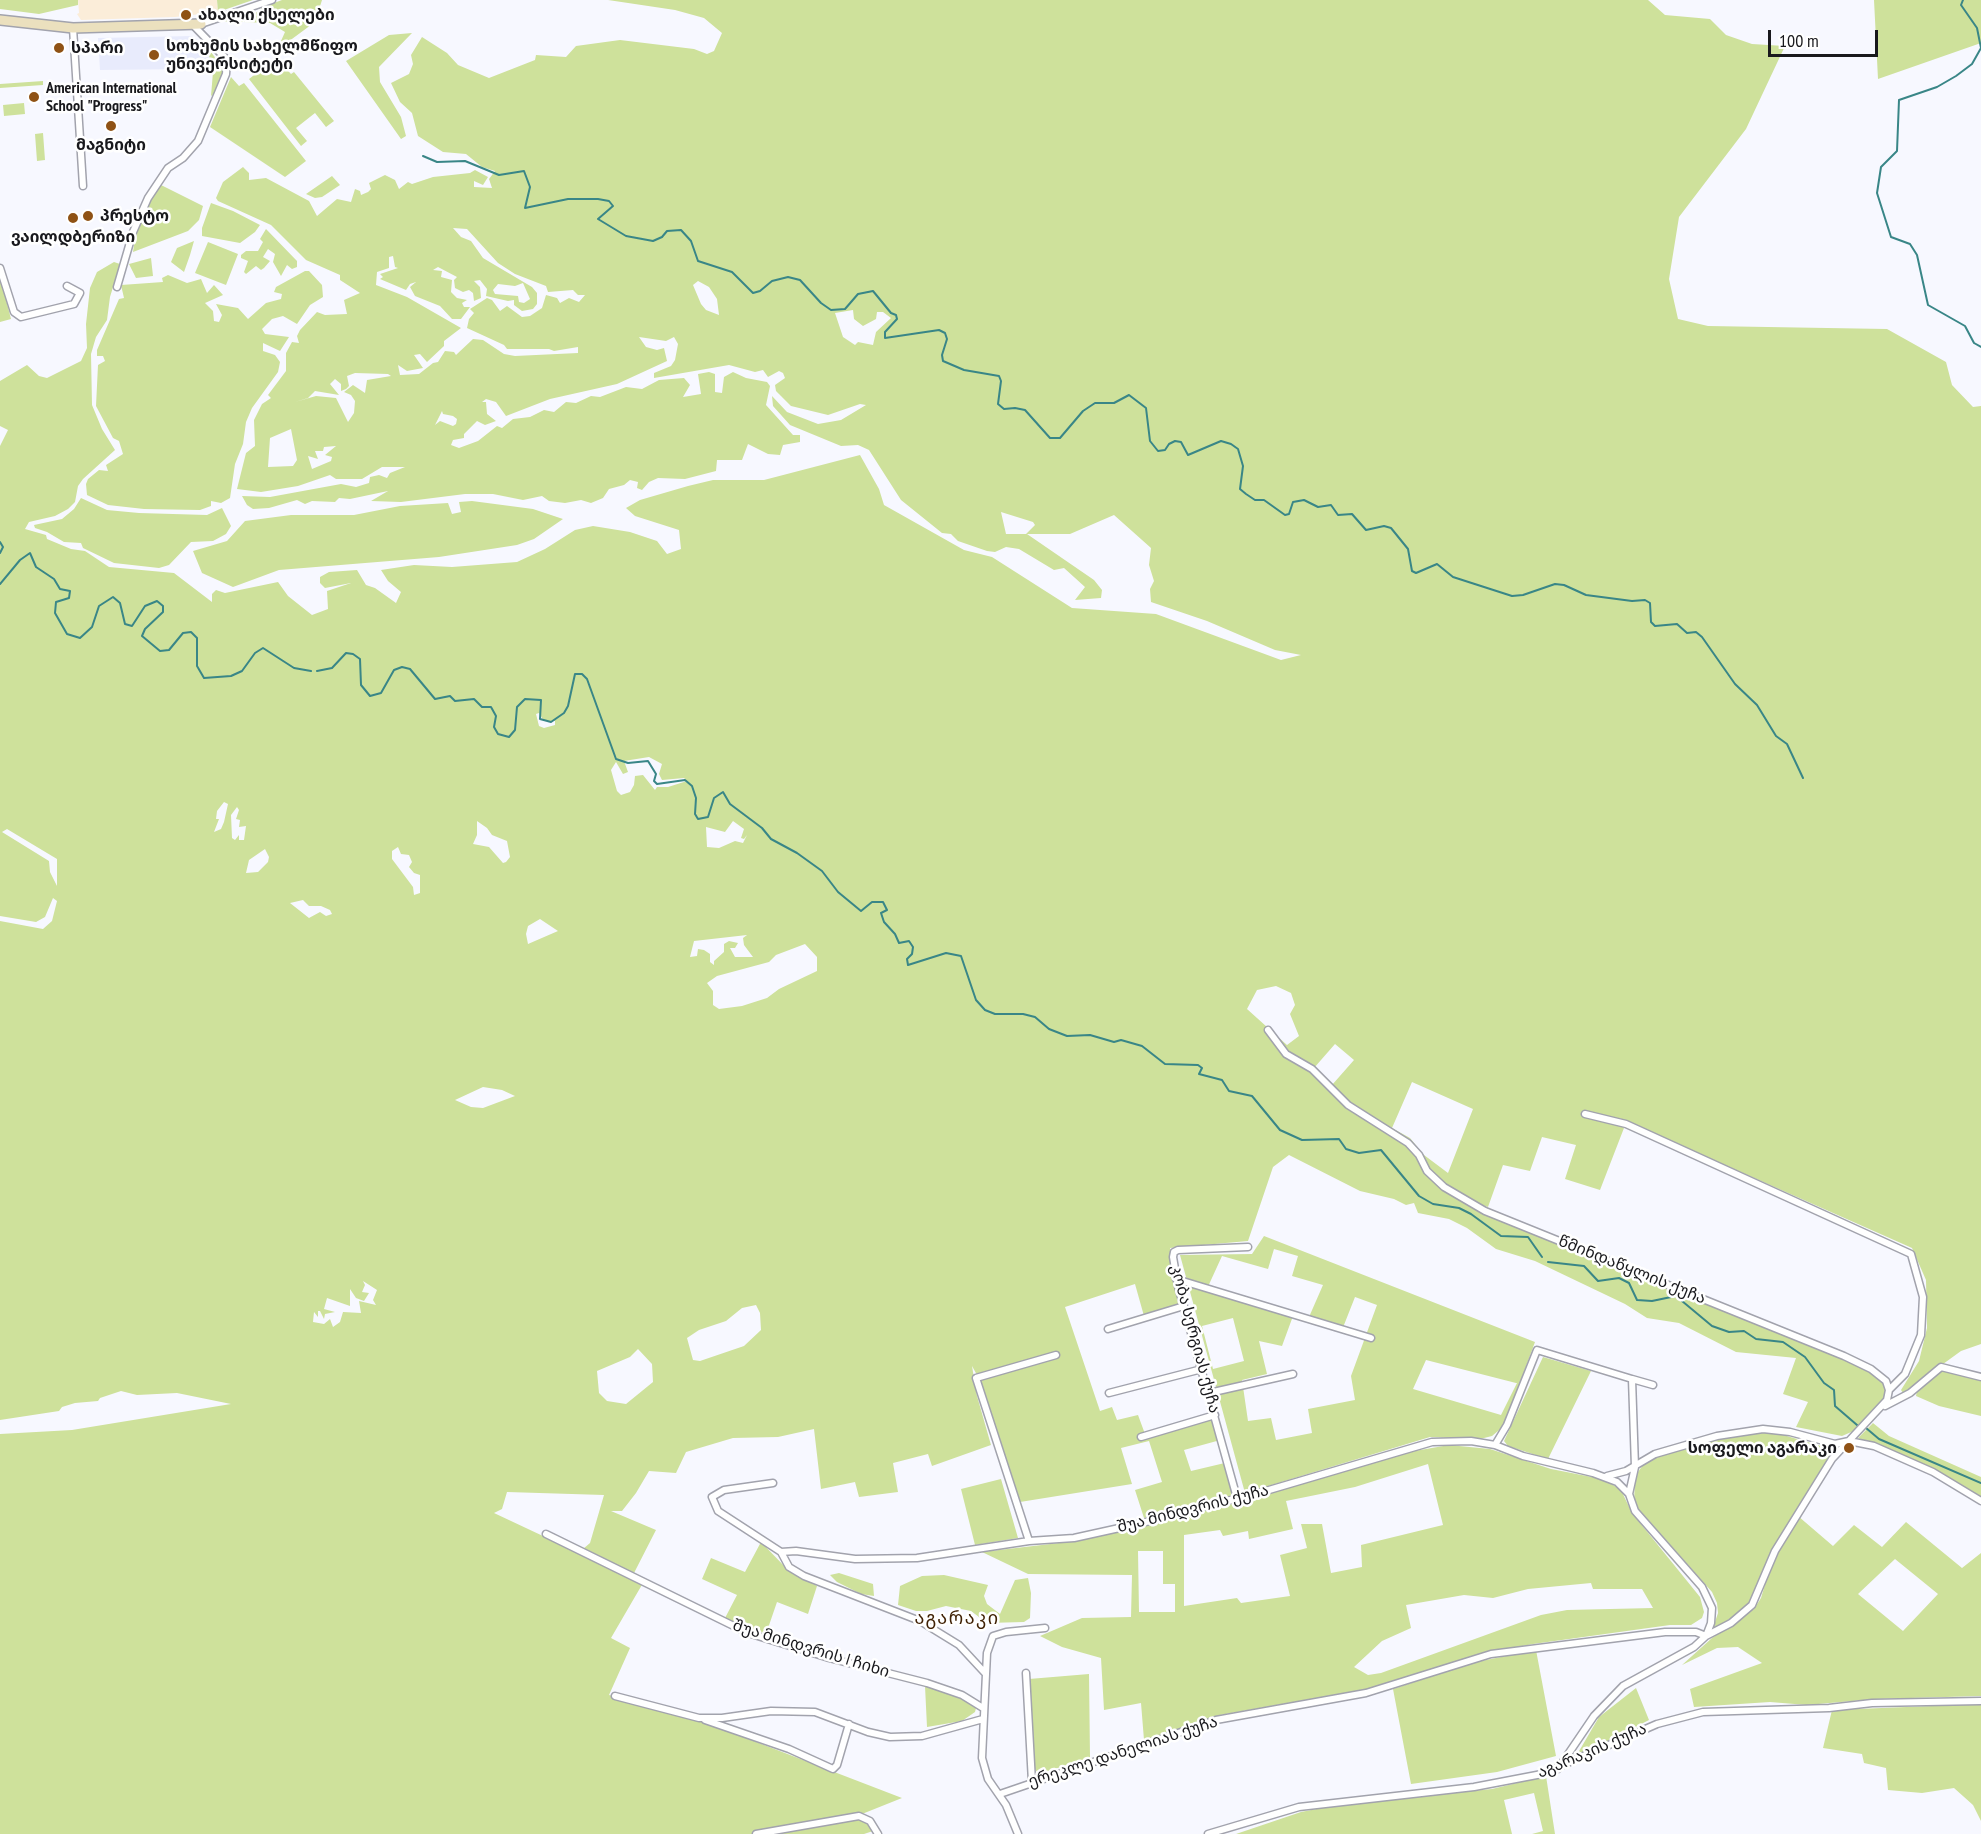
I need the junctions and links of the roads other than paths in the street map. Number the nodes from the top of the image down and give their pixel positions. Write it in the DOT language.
graph roads {
  1 [pos="272,0"];
  2 [pos="0,20"];
  3 [pos="197,25"];
  4 [pos="74,28"];
  5 [pos="83,186"];
  6 [pos="0,268"];
  7 [pos="67,286"];
  8 [pos="117,287"];
  9 [pos="1268,1030"];
  10 [pos="1586,1114"];
  11 [pos="1248,1247"];
  12 [pos="1176,1279"];
  13 [pos="1184,1306"];
  14 [pos="1108,1329"];
  15 [pos="1371,1338"];
  16 [pos="1056,1355"];
  17 [pos="1202,1369"];
  18 [pos="1293,1374"];
  19 [pos="1981,1377"];
  20 [pos="1632,1379"];
  21 [pos="1653,1384"];
  22 [pos="1889,1390"];
  23 [pos="1109,1393"];
  24 [pos="1209,1393"];
  25 [pos="1882,1407"];
  26 [pos="1215,1415"];
  27 [pos="1141,1437"];
  28 [pos="1849,1441"];
  29 [pos="1495,1445"];
  30 [pos="1635,1467"];
  31 [pos="1604,1476"];
  32 [pos="772,1483"];
  33 [pos="1629,1494"];
  34 [pos="1238,1498"];
  35 [pos="1981,1501"];
  36 [pos="546,1534"];
  37 [pos="1029,1541"];
  38 [pos="781,1552"];
  39 [pos="1046,1628"];
  40 [pos="1706,1636"];
  41 [pos="1026,1673"];
  42 [pos="985,1674"];
  43 [pos="615,1695"];
  44 [pos="1981,1701"];
  45 [pos="983,1708"];
  46 [pos="699,1718"];
  47 [pos="983,1719"];
  48 [pos="849,1724"];
  49 [pos="1558,1768"];
  50 [pos="1032,1782"];
  51 [pos="1000,1794"];
  52 [pos="756,1834"];
  53 [pos="878,1834"];
  54 [pos="1018,1834"];
  55 [pos="1208,1834"];
  1 -- 3 [label="street"];
  2 -- 4 [label="street"];
  3 -- 4 [label="street"];
  3 -- 8 [label="street"];
  4 -- 5 [label="street"];
  6 -- 7 [label="street"];
  9 -- 22 [label="street, წმინდაწყლის ქუჩა"];
  10 -- 22 [label="street"];
  11 -- 12 [label="street, კობა სერგიას ქუჩა"];
  12 -- 13 [label="street, კობა სერგიას ქუჩა"];
  12 -- 15 [label="street"];
  13 -- 14 [label="street"];
  13 -- 17 [label="street, კობა სერგიას ქუჩა"];
  16 -- 37 [label="street"];
  17 -- 23 [label="street"];
  17 -- 24 [label="street, კობა სერგიას ქუჩა"];
  18 -- 24 [label="street"];
  19 -- 25 [label="street"];
  20 -- 21 [label="street"];
  20 -- 29 [label="street"];
  20 -- 30 [label="street"];
  22 -- 25 [label="street"];
  24 -- 26 [label="street, კობა სერგიას ქუჩა"];
  25 -- 28 [label="street"];
  26 -- 27 [label="street"];
  26 -- 34 [label="street, კობა სერგიას ქუჩა"];
  28 -- 30 [label="street"];
  28 -- 35 [label="street"];
  28 -- 40 [label="street"];
  29 -- 31 [label="street, შუა მინდვრის ქუჩა"];
  29 -- 34 [label="street, შუა მინდვრის ქუჩა"];
  30 -- 31 [label="street"];
  30 -- 33 [label="street"];
  31 -- 33 [label="street, შუა მინდვრის ქუჩა"];
  32 -- 38 [label="street"];
  33 -- 40 [label="street, შუა მინდვრის ქუჩა"];
  34 -- 37 [label="street, შუა მინდვრის ქუჩა"];
  36 -- 45 [label="street, შუა მინდვრის I ჩიხი"];
  37 -- 38 [label="street, შუა მინდვრის ქუჩა"];
  38 -- 42 [label="street"];
  39 -- 42 [label="street"];
  40 -- 49 [label="street"];
  40 -- 50 [label="street, ერეკლე დანელიას ქუჩა"];
  41 -- 50 [label="street"];
  42 -- 45 [label="street"];
  43 -- 46 [label="street"];
  44 -- 49 [label="street, აგარაკის ქუჩა"];
  45 -- 47 [label="street"];
  46 -- 48 [label="street"];
  46 -- 48 [label="street"];
  47 -- 48 [label="street"];
  47 -- 51 [label="street"];
  49 -- 55 [label="street, აგარაკის ქუჩა"];
  50 -- 51 [label="street, ერეკლე დანელიას ქუჩა"];
  51 -- 54 [label="street"];
  52 -- 53 [label="street"];
}
